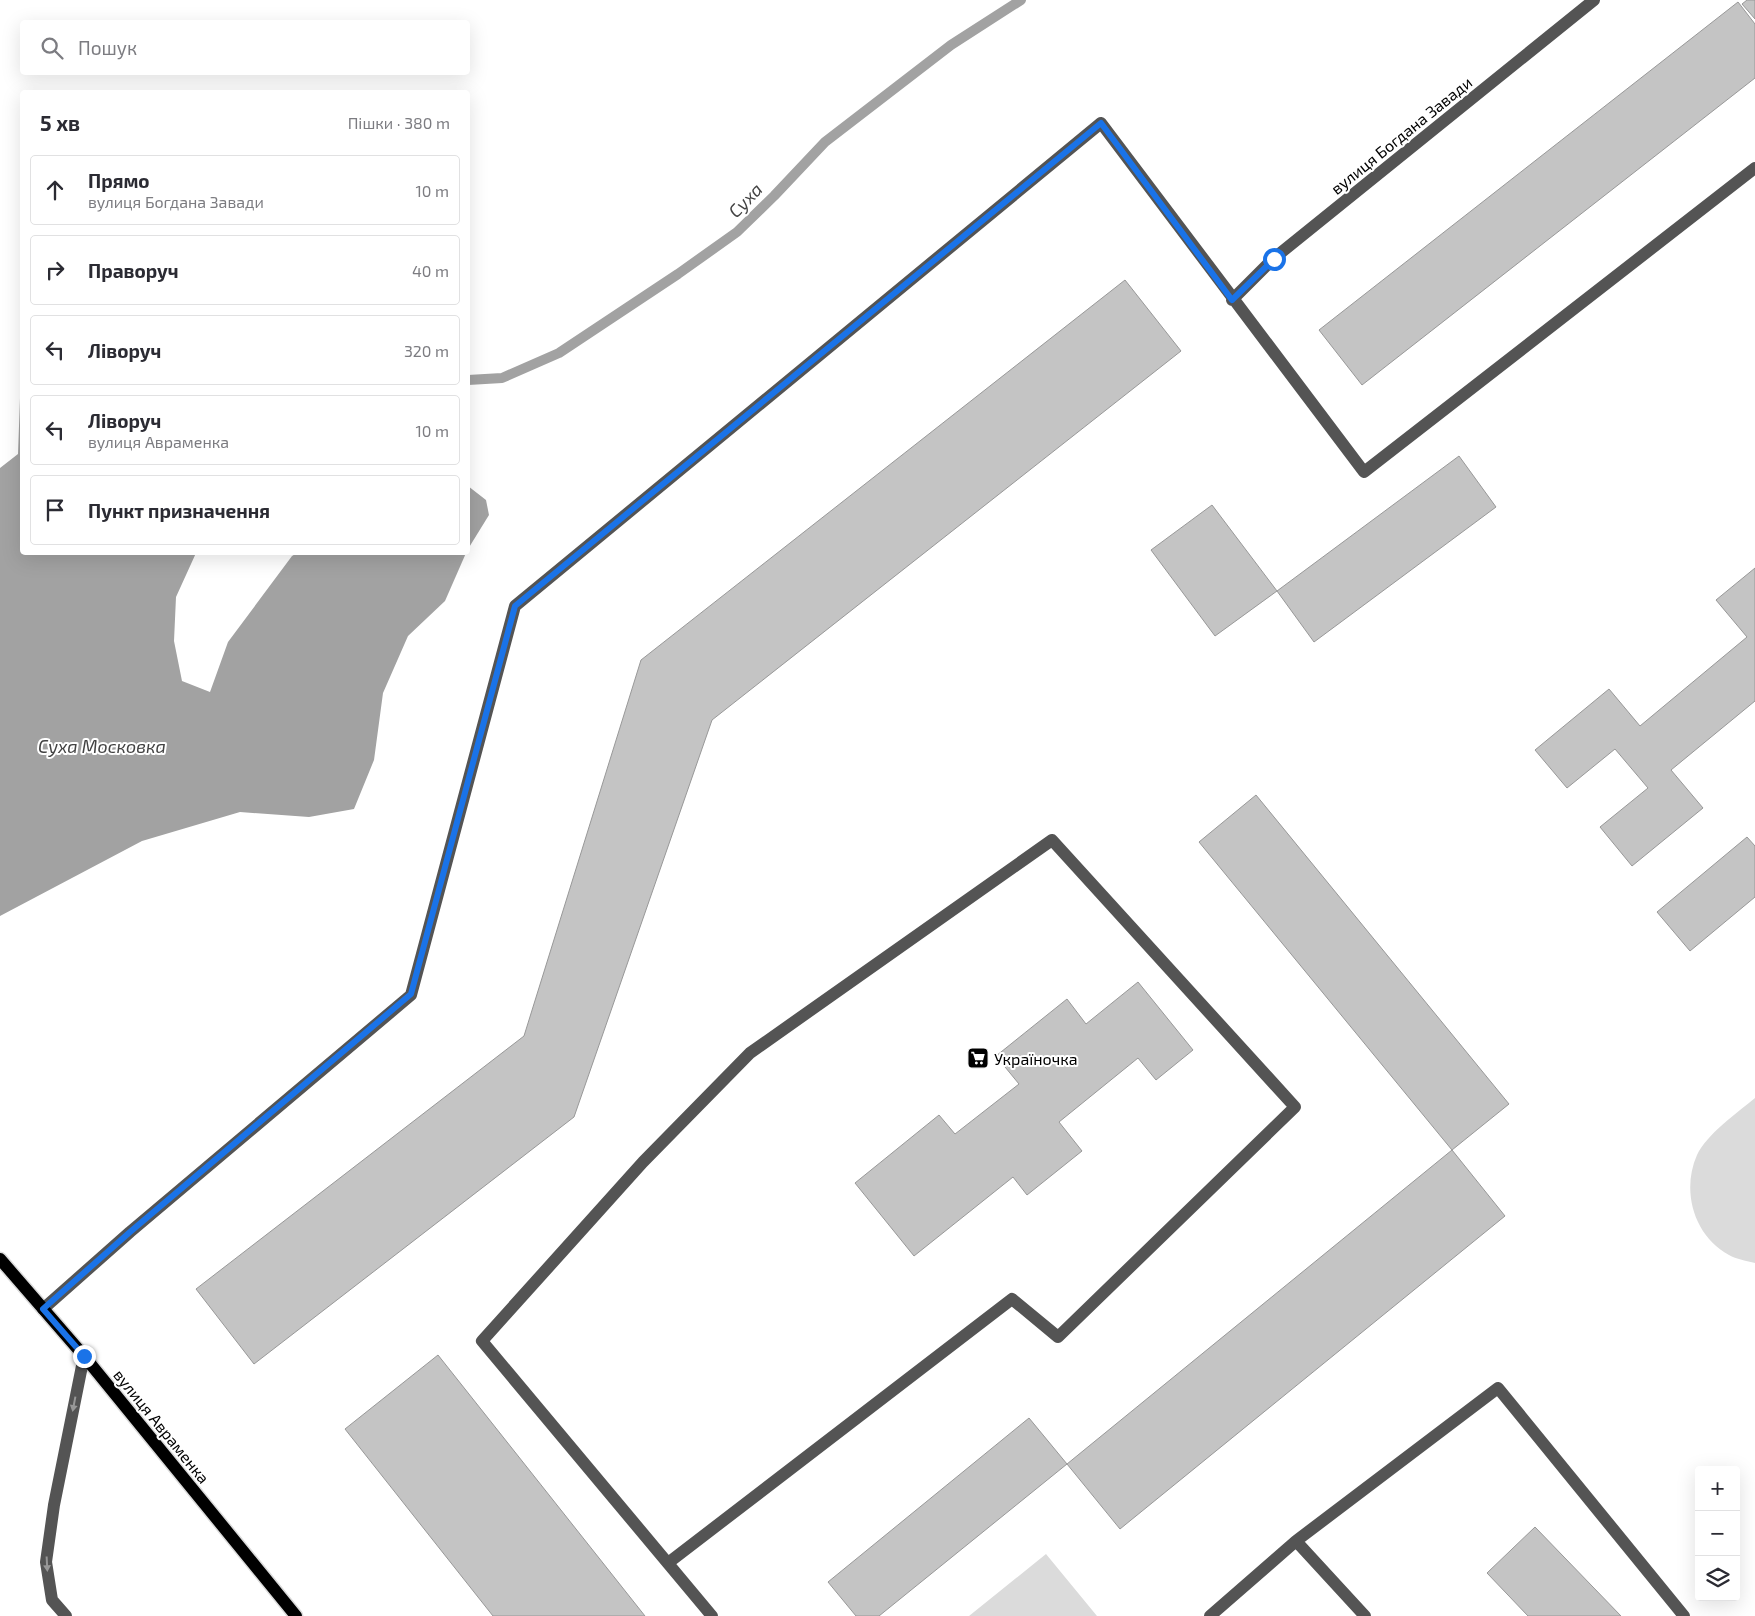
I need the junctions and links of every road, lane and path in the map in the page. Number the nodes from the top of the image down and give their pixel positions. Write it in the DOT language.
graph roads {
  1 [pos="1594,0"];
  2 [pos="1755,168"];
  3 [pos="1232,300"];
  4 [pos="0,1259"];
  5 [pos="43,1309"];
  6 [pos="84,1356"];
  7 [pos="1296,1541"];
  8 [pos="668,1563"];
  9 [pos="66,1616"];
  10 [pos="296,1616"];
  11 [pos="712,1616"];
  12 [pos="1210,1616"];
  13 [pos="1365,1616"];
  14 [pos="1684,1616"];
  1 -- 3 [label="lane, вулиця Богдана Завади"];
  2 -- 3 [label="lane"];
  3 -- 5 [label="lane"];
  4 -- 5 [label="main road, вулиця Авраменка"];
  5 -- 6 [label="main road, вулиця Авраменка"];
  6 -- 9 [label="lane, one-way"];
  6 -- 10 [label="main road, вулиця Авраменка"];
  7 -- 12 [label="lane"];
  7 -- 13 [label="lane"];
  7 -- 14 [label="lane"];
  8 -- 8 [label="lane"];
  8 -- 11 [label="lane"];
}
